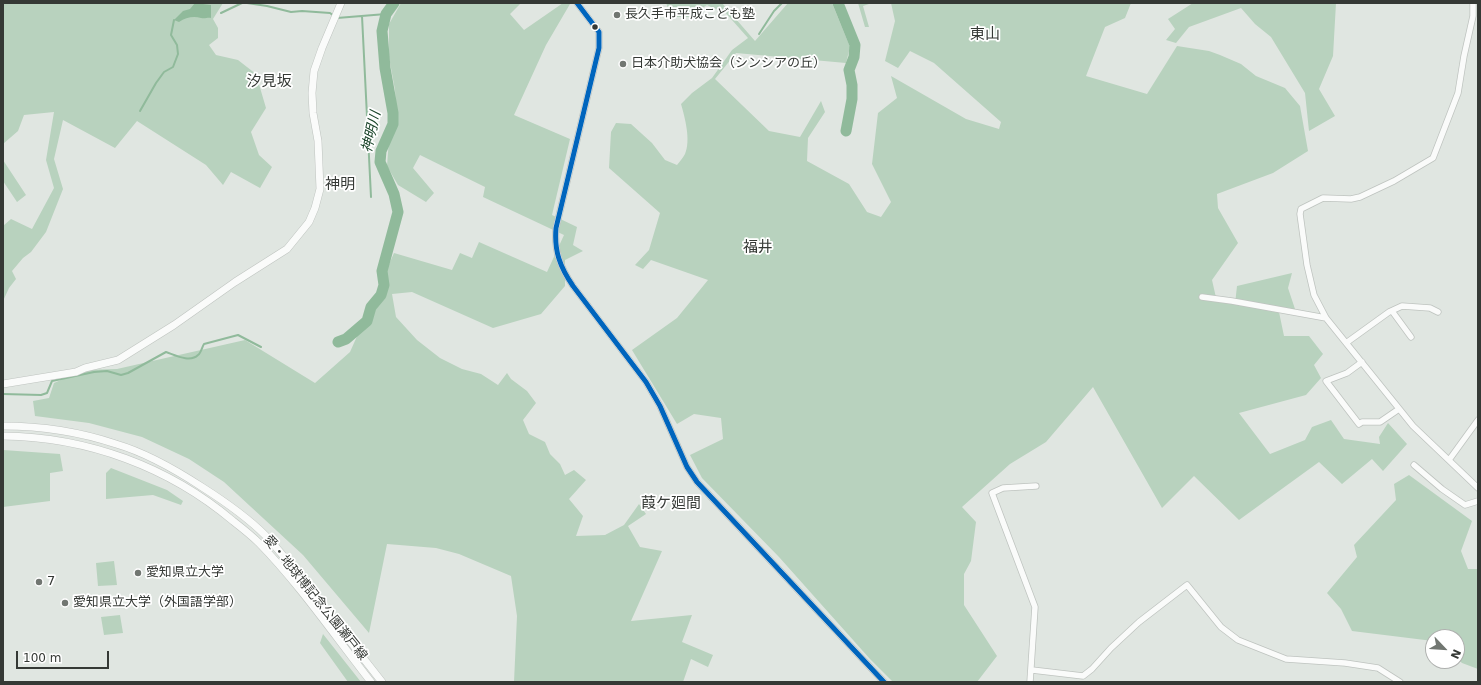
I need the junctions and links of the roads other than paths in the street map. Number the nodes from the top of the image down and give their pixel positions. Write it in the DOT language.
graph roads {
  1 [pos="342,3"];
  2 [pos="577,3"];
  3 [pos="1473,3"];
  4 [pos="1202,297"];
  5 [pos="1392,311"];
  6 [pos="1438,312"];
  7 [pos="1326,318"];
  8 [pos="1411,338"];
  9 [pos="1346,343"];
  10 [pos="1362,362"];
  11 [pos="3,384"];
  12 [pos="1399,409"];
  13 [pos="1478,420"];
  14 [pos="3,426"];
  15 [pos="3,436"];
  16 [pos="1449,460"];
  17 [pos="1414,465"];
  18 [pos="1036,486"];
  19 [pos="1478,488"];
  20 [pos="1478,501"];
  21 [pos="1032,670"];
  22 [pos="371,682"];
  23 [pos="382,682"];
  24 [pos="884,682"];
  25 [pos="1030,682"];
  26 [pos="1400,682"];
  1 -- 11 [label="main road"];
  2 -- 24 [label="street"];
  3 -- 7 [label="street"];
  4 -- 7 [label="street"];
  5 -- 6 [label="street"];
  5 -- 8 [label="street"];
  5 -- 9 [label="street"];
  7 -- 9 [label="street"];
  9 -- 10 [label="street"];
  10 -- 12 [label="street"];
  10 -- 12 [label="street"];
  12 -- 16 [label="street"];
  13 -- 16 [label="street"];
  14 -- 23 [label="main road, 愛・地球博記念公園瀬戸線"];
  15 -- 22 [label="main road, 愛・地球博記念公園瀬戸線"];
  16 -- 19 [label="street"];
  17 -- 20 [label="street"];
  18 -- 21 [label="street"];
  21 -- 25 [label="street"];
  21 -- 26 [label="street"];
}
